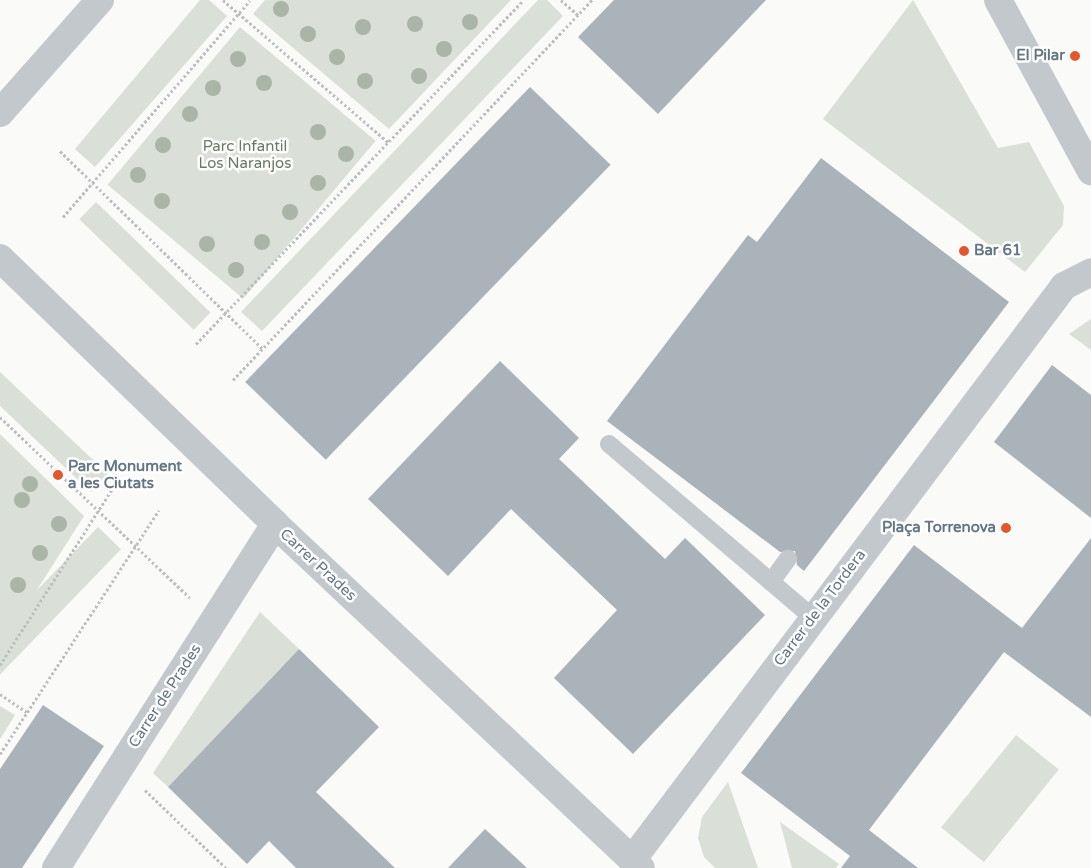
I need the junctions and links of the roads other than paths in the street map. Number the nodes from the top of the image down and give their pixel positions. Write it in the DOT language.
graph roads {
  1 [pos="100,0"];
  2 [pos="998,0"];
  3 [pos="0,113"];
  4 [pos="1091,171"];
  5 [pos="0,258"];
  6 [pos="1091,272"];
  7 [pos="609,444"];
  8 [pos="275,524"];
  9 [pos="788,559"];
  10 [pos="771,582"];
  11 [pos="812,617"];
  12 [pos="637,864"];
  13 [pos="56,868"];
  1 -- 3 [label="street"];
  2 -- 4 [label="street"];
  5 -- 8 [label="street, Carrer Prades"];
  6 -- 11 [label="street, Carrer de la Tordera"];
  7 -- 10 [label="lane"];
  8 -- 12 [label="street, Carrer Prades"];
  8 -- 13 [label="street, Carrer de Prades"];
  9 -- 10 [label="lane"];
  10 -- 11 [label="lane"];
  11 -- 12 [label="street, Carrer de la Tordera"];
}
